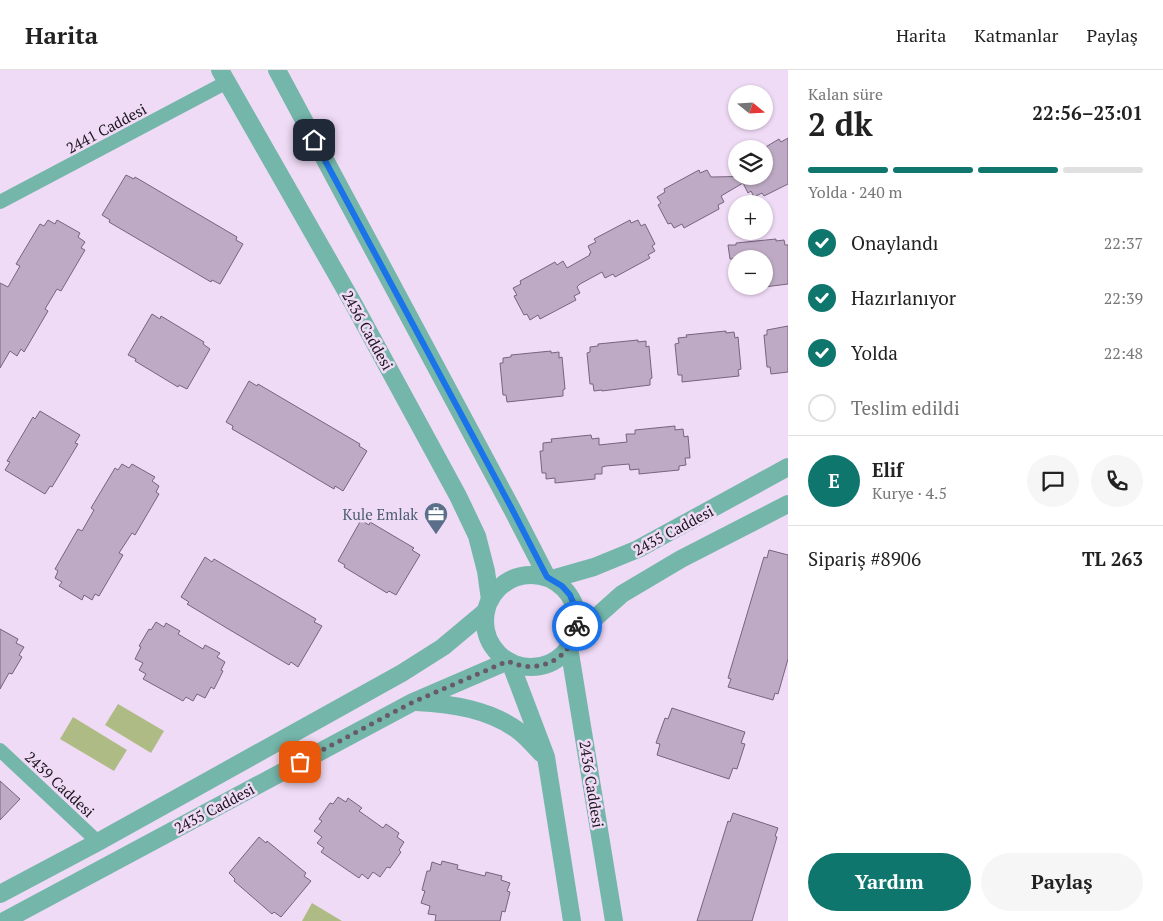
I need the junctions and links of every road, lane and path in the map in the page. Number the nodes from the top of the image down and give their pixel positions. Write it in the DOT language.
graph roads {
  1 [pos="277,70"];
  2 [pos="224,76"];
  3 [pos="0,202"];
  4 [pos="788,467"];
  5 [pos="788,504"];
  6 [pos="549,578"];
  7 [pos="488,605"];
  8 [pos="572,642"];
  9 [pos="509,662"];
  10 [pos="413,702"];
  11 [pos="0,750"];
  12 [pos="546,757"];
  13 [pos="98,842"];
  14 [pos="0,894"];
  15 [pos="4,921"];
  16 [pos="572,921"];
  17 [pos="614,921"];
  1 -- 6 [label="street"];
  2 -- 3 [label="street, 2441 Caddesi"];
  2 -- 7 [label="street, 2436 Caddesi"];
  4 -- 6 [label="street, 2435 Caddesi"];
  5 -- 8 [label="street, 2435 Caddesi"];
  6 -- 7 [label="street, 2435 Caddesi"];
  6 -- 8 [label="street"];
  7 -- 9 [label="street"];
  7 -- 13 [label="street, 2435 Caddesi"];
  8 -- 9 [label="street, 2435 Caddesi"];
  8 -- 17 [label="street, 2436 Caddesi"];
  9 -- 10 [label="street, 2435 Caddesi"];
  9 -- 12 [label="street"];
  10 -- 12 [label="street"];
  10 -- 15 [label="street, 2435 Caddesi"];
  11 -- 13 [label="street, 2439 Caddesi"];
  12 -- 16 [label="street"];
  13 -- 14 [label="street, 2435 Caddesi"];
}
